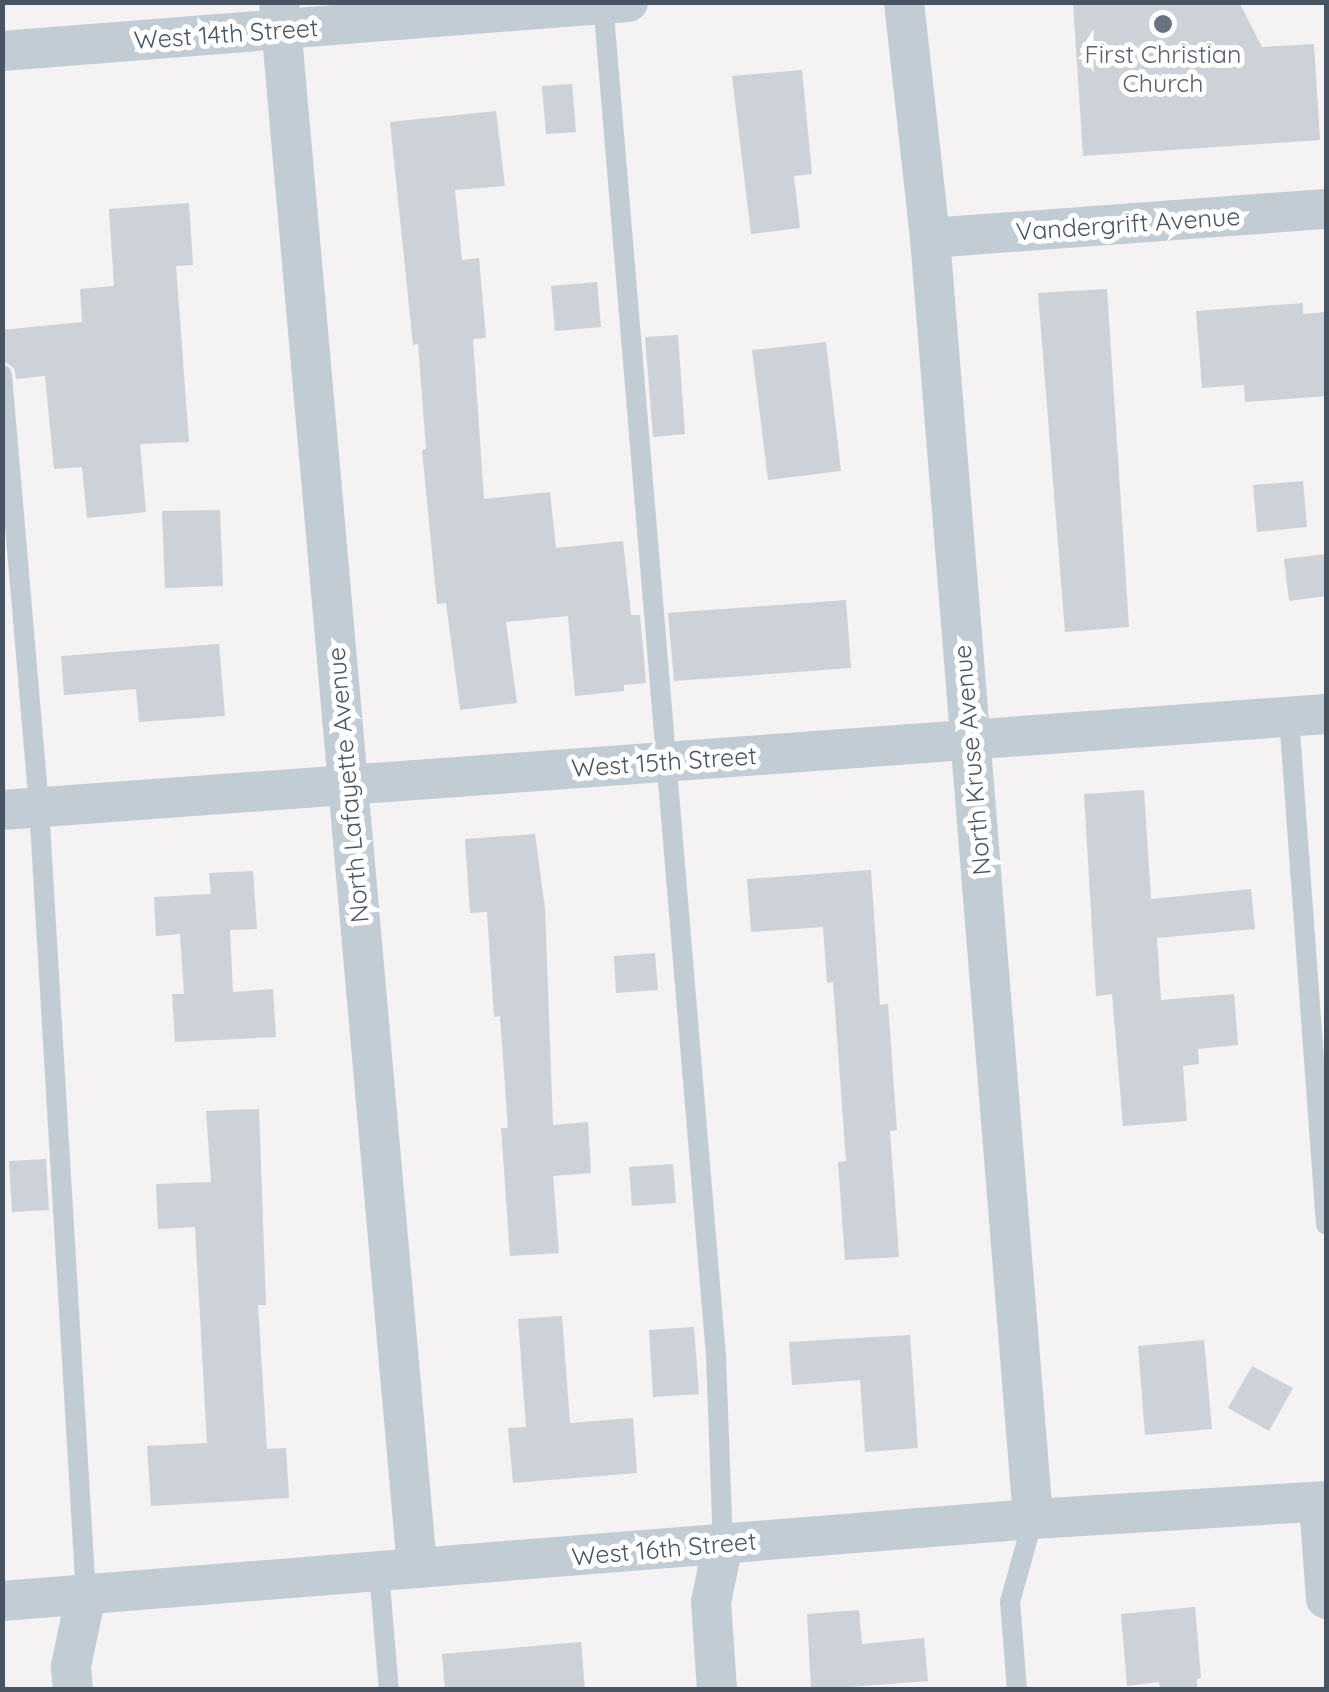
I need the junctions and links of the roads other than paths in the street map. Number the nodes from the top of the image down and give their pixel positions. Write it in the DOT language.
graph roads {
  1 [pos="904,2"];
  2 [pos="612,3"];
  3 [pos="280,16"];
  4 [pos="2,51"];
  5 [pos="1326,210"];
  6 [pos="930,238"];
  7 [pos="2,375"];
  8 [pos="1308,715"];
  9 [pos="970,740"];
  10 [pos="665,762"];
  11 [pos="348,785"];
  12 [pos="21,809"];
  13 [pos="1326,1225"];
  14 [pos="1324,1496"];
  15 [pos="1033,1519"];
  16 [pos="722,1544"];
  17 [pos="398,1570"];
  18 [pos="86,1595"];
  19 [pos="1326,1599"];
  20 [pos="2,1602"];
  21 [pos="73,1690"];
  22 [pos="389,1690"];
  23 [pos="717,1690"];
  24 [pos="1017,1690"];
  1 -- 6 [label="street, North Kruse Avenue"];
  2 -- 3 [label="street, West 14th Street"];
  2 -- 10 [label="lane"];
  3 -- 4 [label="street, West 14th Street"];
  3 -- 11 [label="street, North Lafayette Avenue"];
  5 -- 6 [label="street, Vandergrift Avenue"];
  6 -- 9 [label="street, North Kruse Avenue"];
  7 -- 12 [label="lane"];
  8 -- 9 [label="street, West 15th Street"];
  8 -- 13 [label="lane"];
  9 -- 10 [label="street, West 15th Street"];
  9 -- 15 [label="street, North Kruse Avenue"];
  10 -- 11 [label="street, West 15th Street"];
  10 -- 16 [label="lane"];
  11 -- 12 [label="street, West 15th Street"];
  11 -- 17 [label="street, North Lafayette Avenue"];
  12 -- 18 [label="lane"];
  14 -- 15 [label="street, West 16th Street"];
  14 -- 19 [label="street"];
  15 -- 16 [label="street, West 16th Street"];
  15 -- 24 [label="lane"];
  16 -- 17 [label="street, West 16th Street"];
  16 -- 23 [label="street"];
  17 -- 18 [label="street, West 16th Street"];
  17 -- 22 [label="lane"];
  18 -- 20 [label="street, West 16th Street"];
  18 -- 21 [label="street"];
}
